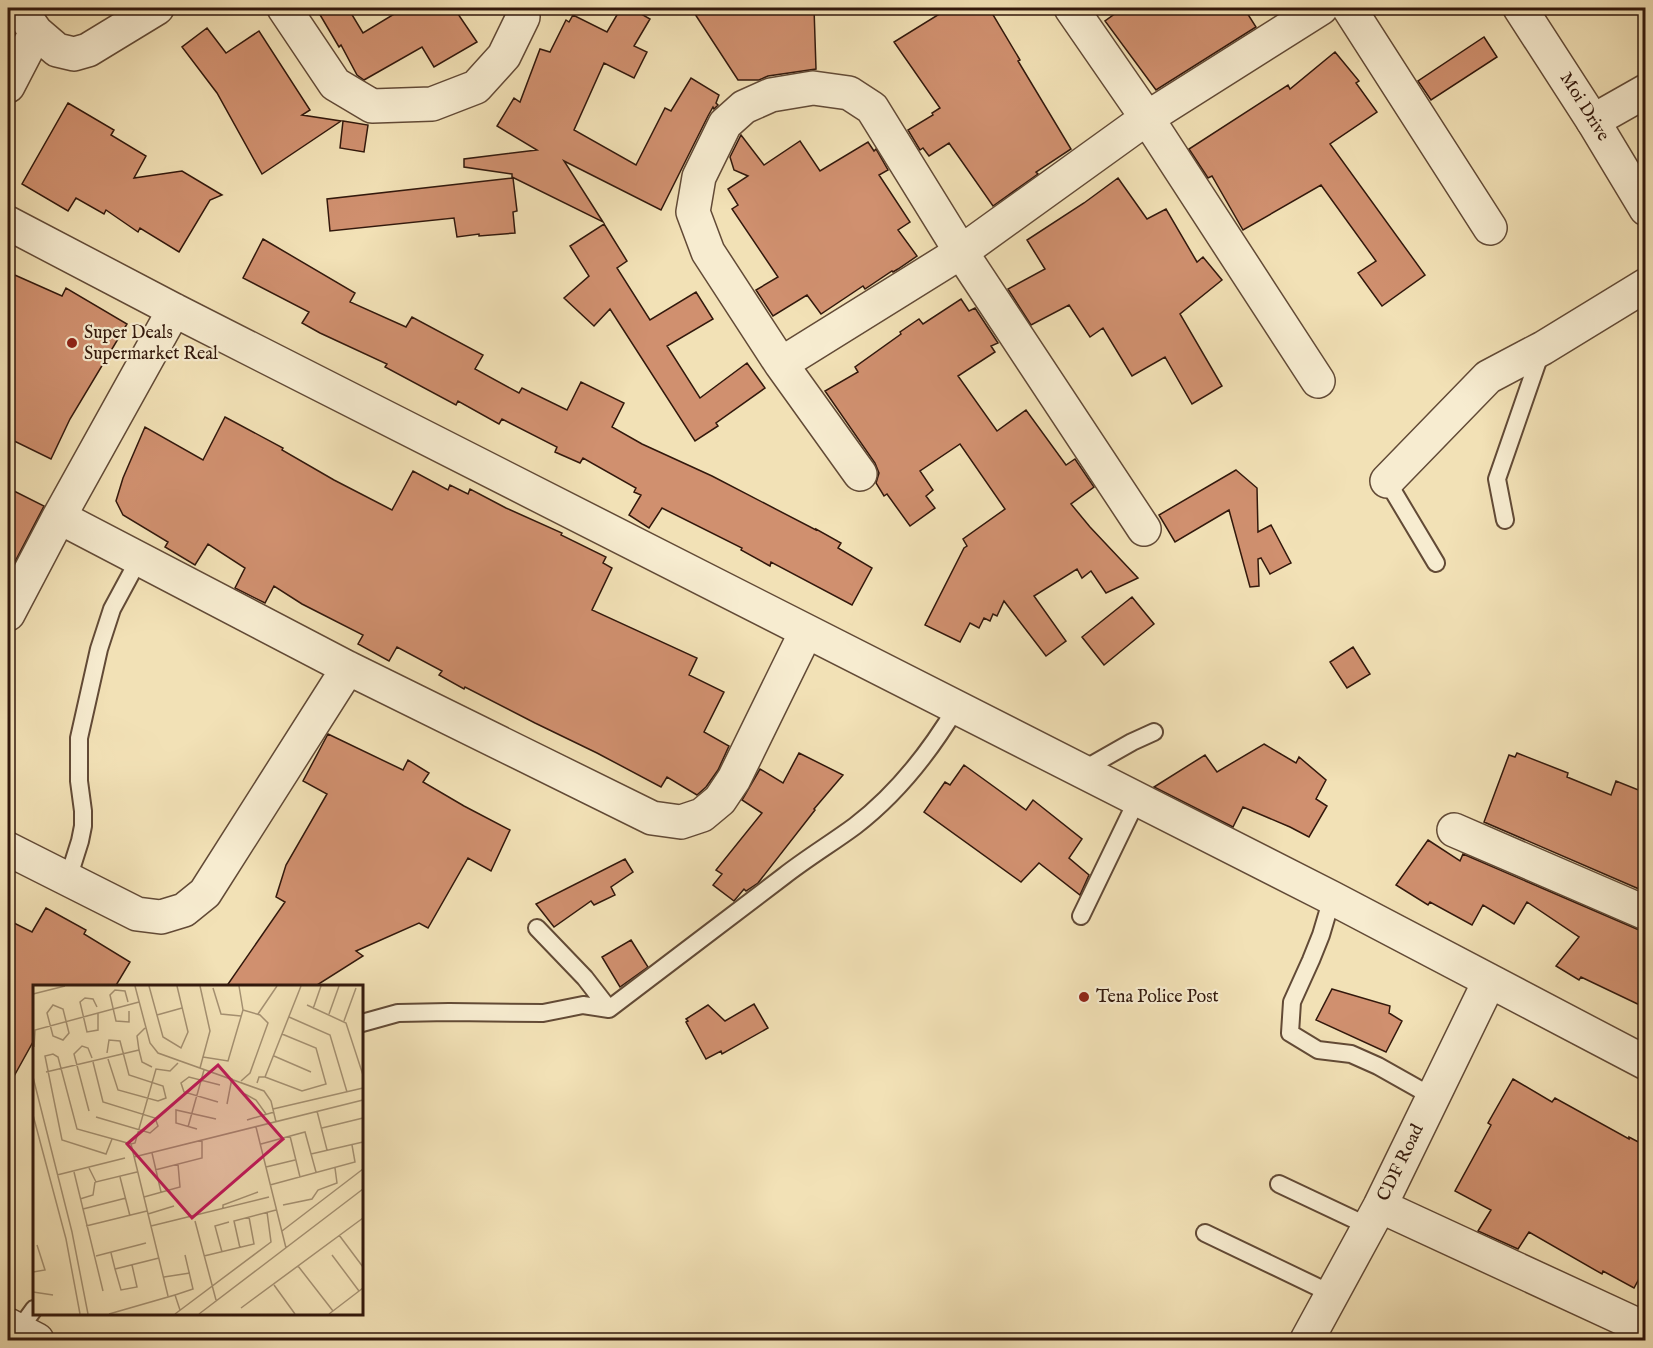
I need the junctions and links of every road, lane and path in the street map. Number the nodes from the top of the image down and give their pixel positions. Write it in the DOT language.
graph roads {
  1 [pos="158,8"];
  2 [pos="284,8"];
  3 [pos="522,8"];
  4 [pos="1071,8"];
  5 [pos="1321,8"];
  6 [pos="1348,8"];
  7 [pos="1520,8"];
  8 [pos="28,20"];
  9 [pos="8,86"];
  10 [pos="1646,91"];
  11 [pos="1147,118"];
  12 [pos="1593,121"];
  13 [pos="1646,209"];
  14 [pos="8,223"];
  15 [pos="1490,228"];
  16 [pos="961,252"];
  17 [pos="1646,285"];
  18 [pos="174,310"];
  19 [pos="1543,348"];
  20 [pos="781,364"];
  21 [pos="1318,381"];
  22 [pos="860,474"];
  23 [pos="1387,481"];
  24 [pos="59,517"];
  25 [pos="1505,520"];
  26 [pos="1144,529"];
  27 [pos="140,559"];
  28 [pos="1436,563"];
  29 [pos="8,614"];
  30 [pos="806,632"];
  31 [pos="348,668"];
  32 [pos="956,708"];
  33 [pos="1154,732"];
  34 [pos="1081,771"];
  35 [pos="1137,800"];
  36 [pos="1454,830"];
  37 [pos="8,849"];
  38 [pos="68,879"];
  39 [pos="1332,898"];
  40 [pos="1646,913"];
  41 [pos="1081,916"];
  42 [pos="537,928"];
  43 [pos="1489,982"];
  44 [pos="609,1010"];
  45 [pos="363,1023"];
  46 [pos="1646,1063"];
  47 [pos="1433,1096"];
  48 [pos="1279,1184"];
  49 [pos="1374,1216"];
  50 [pos="1205,1233"];
  51 [pos="1332,1294"];
  52 [pos="1646,1329"];
  53 [pos="1308,1341"];
  1 -- 8 [label="street"];
  2 -- 3 [label="street"];
  4 -- 11 [label="street"];
  5 -- 11 [label="street"];
  6 -- 15 [label="street"];
  7 -- 12 [label="street, Moi Drive"];
  8 -- 9 [label="street"];
  10 -- 12 [label="street"];
  11 -- 16 [label="street"];
  11 -- 21 [label="street"];
  12 -- 13 [label="street, Moi Drive"];
  14 -- 18 [label="street"];
  16 -- 20 [label="street"];
  16 -- 20 [label="street"];
  16 -- 26 [label="street"];
  17 -- 19 [label="street"];
  18 -- 24 [label="street"];
  18 -- 30 [label="street"];
  19 -- 23 [label="street"];
  19 -- 25 [label="lane"];
  20 -- 22 [label="street"];
  23 -- 28 [label="lane"];
  24 -- 27 [label="street"];
  24 -- 29 [label="street"];
  27 -- 31 [label="street"];
  27 -- 38 [label="lane"];
  30 -- 31 [label="street"];
  30 -- 32 [label="street"];
  31 -- 38 [label="street"];
  32 -- 34 [label="street"];
  32 -- 44 [label="lane"];
  33 -- 34 [label="lane"];
  34 -- 35 [label="street"];
  35 -- 39 [label="street"];
  35 -- 41 [label="lane"];
  36 -- 40 [label="street"];
  37 -- 38 [label="street"];
  39 -- 43 [label="street"];
  39 -- 47 [label="lane"];
  42 -- 44 [label="lane"];
  43 -- 46 [label="street"];
  43 -- 47 [label="street, CDF Road"];
  44 -- 45 [label="lane"];
  47 -- 49 [label="street, CDF Road"];
  48 -- 49 [label="lane"];
  49 -- 51 [label="street, CDF Road"];
  49 -- 52 [label="street"];
  50 -- 51 [label="lane"];
  51 -- 53 [label="street, CDF Road"];
}
